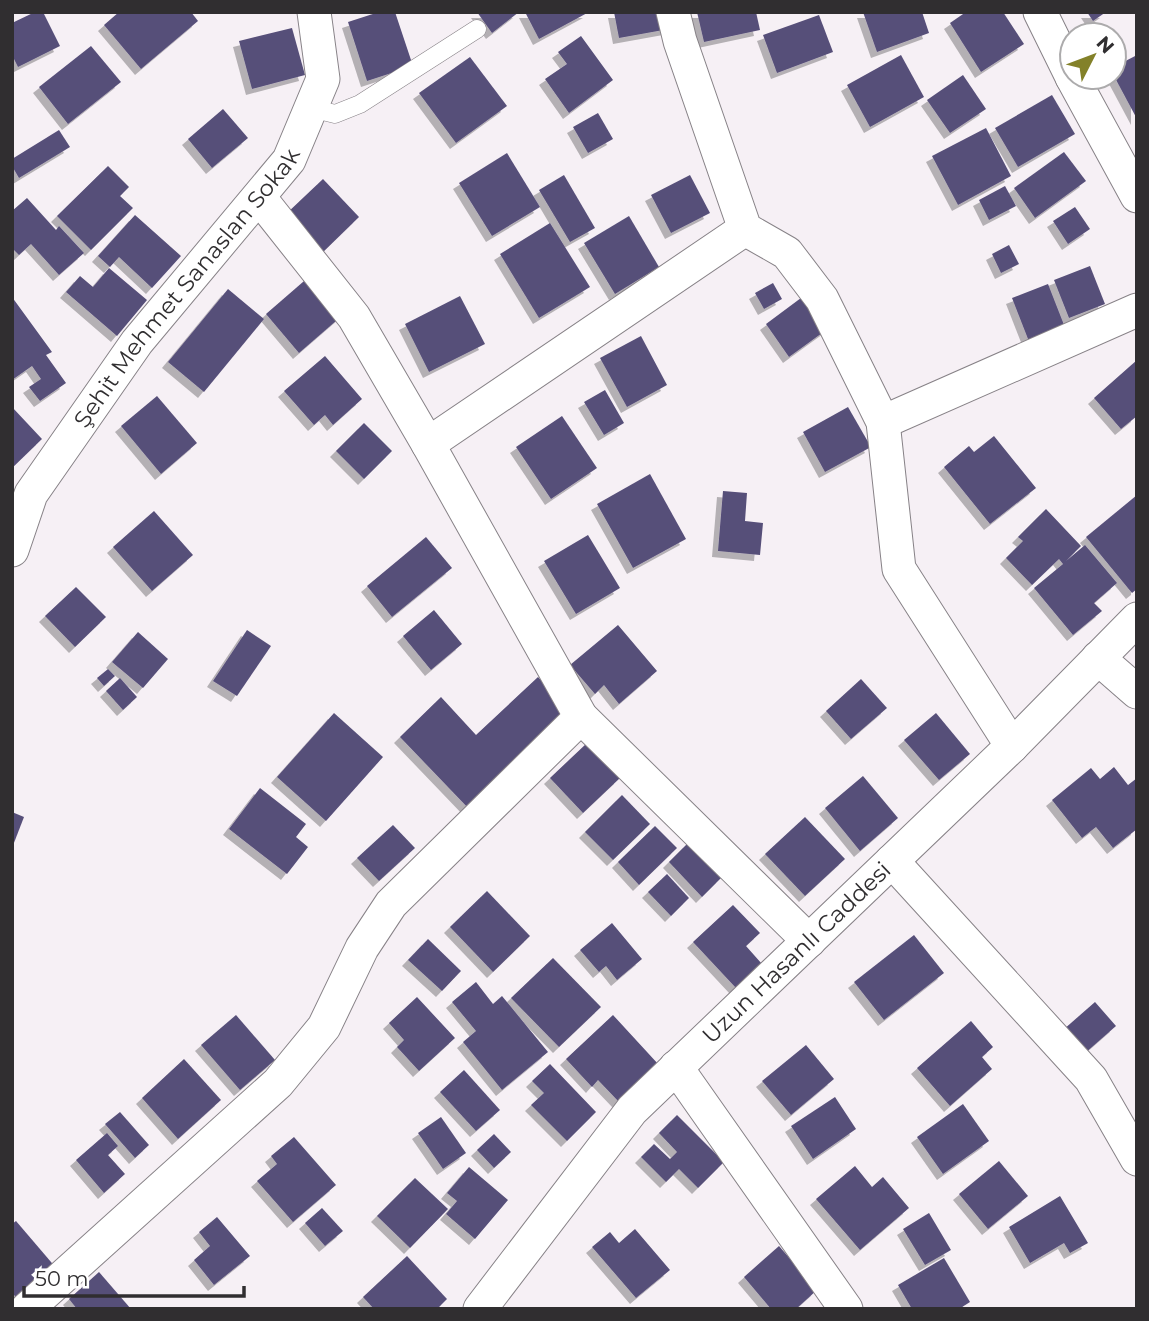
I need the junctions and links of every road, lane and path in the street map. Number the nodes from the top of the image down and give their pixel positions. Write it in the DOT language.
graph roads {
  1 [pos="314,12"];
  2 [pos="673,12"];
  3 [pos="1040,12"];
  4 [pos="477,29"];
  5 [pos="1058,49"];
  6 [pos="1080,91"];
  7 [pos="311,108"];
  8 [pos="1137,195"];
  9 [pos="259,197"];
  10 [pos="745,229"];
  11 [pos="1137,310"];
  12 [pos="883,422"];
  13 [pos="428,444"];
  14 [pos="12,550"];
  15 [pos="1137,618"];
  16 [pos="1098,658"];
  17 [pos="1137,692"];
  18 [pos="581,717"];
  19 [pos="1012,746"];
  20 [pos="892,861"];
  21 [pos="809,941"];
  22 [pos="676,1067"];
  23 [pos="1137,1159"];
  24 [pos="27,1309"];
  25 [pos="480,1309"];
  26 [pos="846,1309"];
  1 -- 7 [label="street, Şehit Mehmet Sanaslan Sokak"];
  2 -- 10 [label="street"];
  3 -- 5 [label="street"];
  4 -- 7 [label="lane"];
  6 -- 8 [label="street"];
  7 -- 9 [label="street, Şehit Mehmet Sanaslan Sokak"];
  9 -- 13 [label="street"];
  9 -- 14 [label="street, Şehit Mehmet Sanaslan Sokak"];
  10 -- 12 [label="street"];
  10 -- 13 [label="street"];
  11 -- 12 [label="street"];
  12 -- 19 [label="street"];
  13 -- 18 [label="street"];
  15 -- 16 [label="street, Uzun Hasanlı Caddesi"];
  16 -- 17 [label="street"];
  16 -- 19 [label="street, Uzun Hasanlı Caddesi"];
  18 -- 21 [label="street"];
  18 -- 24 [label="street"];
  19 -- 20 [label="street, Uzun Hasanlı Caddesi"];
  20 -- 21 [label="street, Uzun Hasanlı Caddesi"];
  20 -- 23 [label="street"];
  21 -- 22 [label="street, Uzun Hasanlı Caddesi"];
  22 -- 25 [label="street, Uzun Hasanlı Caddesi"];
  22 -- 26 [label="street"];
}
